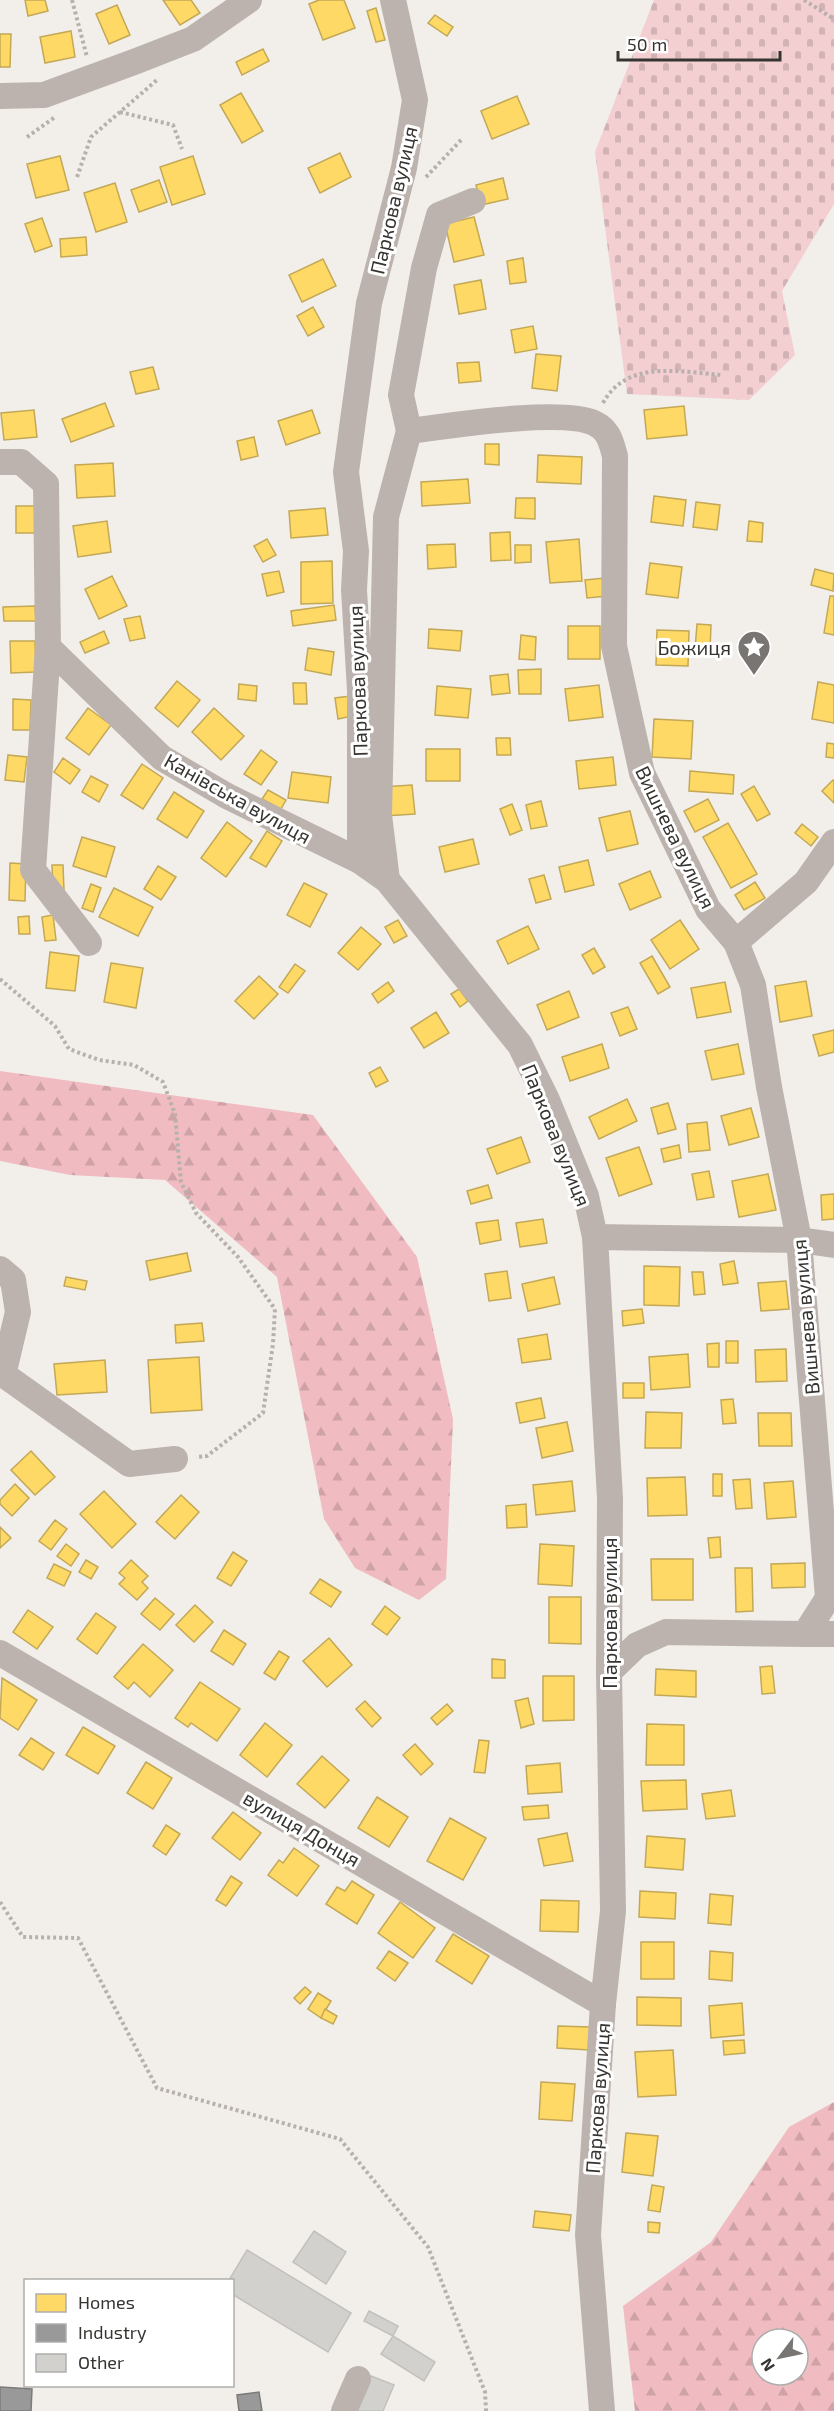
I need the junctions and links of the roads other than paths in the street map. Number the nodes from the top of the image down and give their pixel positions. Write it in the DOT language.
graph roads {
  1 [pos="249,0"];
  2 [pos="393,0"];
  3 [pos="0,96"];
  4 [pos="473,201"];
  5 [pos="409,431"];
  6 [pos="0,462"];
  7 [pos="386,517"];
  8 [pos="356,551"];
  9 [pos="48,647"];
  10 [pos="834,842"];
  11 [pos="360,861"];
  12 [pos="387,880"];
  13 [pos="736,942"];
  14 [pos="89,943"];
  15 [pos="595,1237"];
  16 [pos="799,1240"];
  17 [pos="834,1245"];
  18 [pos="0,1269"];
  19 [pos="1,1374"];
  20 [pos="175,1459"];
  21 [pos="805,1634"];
  22 [pos="834,1634"];
  23 [pos="0,1653"];
  24 [pos="609,1672"];
  25 [pos="603,2004"];
  26 [pos="358,2379"];
  27 [pos="344,2411"];
  28 [pos="602,2411"];
  1 -- 3 [label="street"];
  2 -- 8 [label="street, Паркова вулиця"];
  4 -- 5 [label="street"];
  5 -- 7 [label="street"];
  5 -- 13 [label="street, Вишнева вулиця"];
  6 -- 9 [label="street"];
  7 -- 8 [label="street"];
  7 -- 12 [label="street"];
  8 -- 11 [label="street, Паркова вулиця"];
  9 -- 11 [label="street, Канівська вулиця"];
  9 -- 14 [label="street"];
  10 -- 13 [label="street"];
  11 -- 12 [label="street, Паркова вулиця"];
  12 -- 15 [label="street, Паркова вулиця"];
  13 -- 16 [label="street, Вишнева вулиця"];
  15 -- 16 [label="street"];
  15 -- 24 [label="street, Паркова вулиця"];
  16 -- 17 [label="street"];
  16 -- 21 [label="street, Вишнева вулиця"];
  18 -- 19 [label="street"];
  19 -- 20 [label="street"];
  21 -- 22 [label="street"];
  21 -- 24 [label="street"];
  23 -- 25 [label="street, вулиця Донця"];
  24 -- 25 [label="street, Паркова вулиця"];
  25 -- 28 [label="street, Паркова вулиця"];
  26 -- 27 [label="street"];
}
